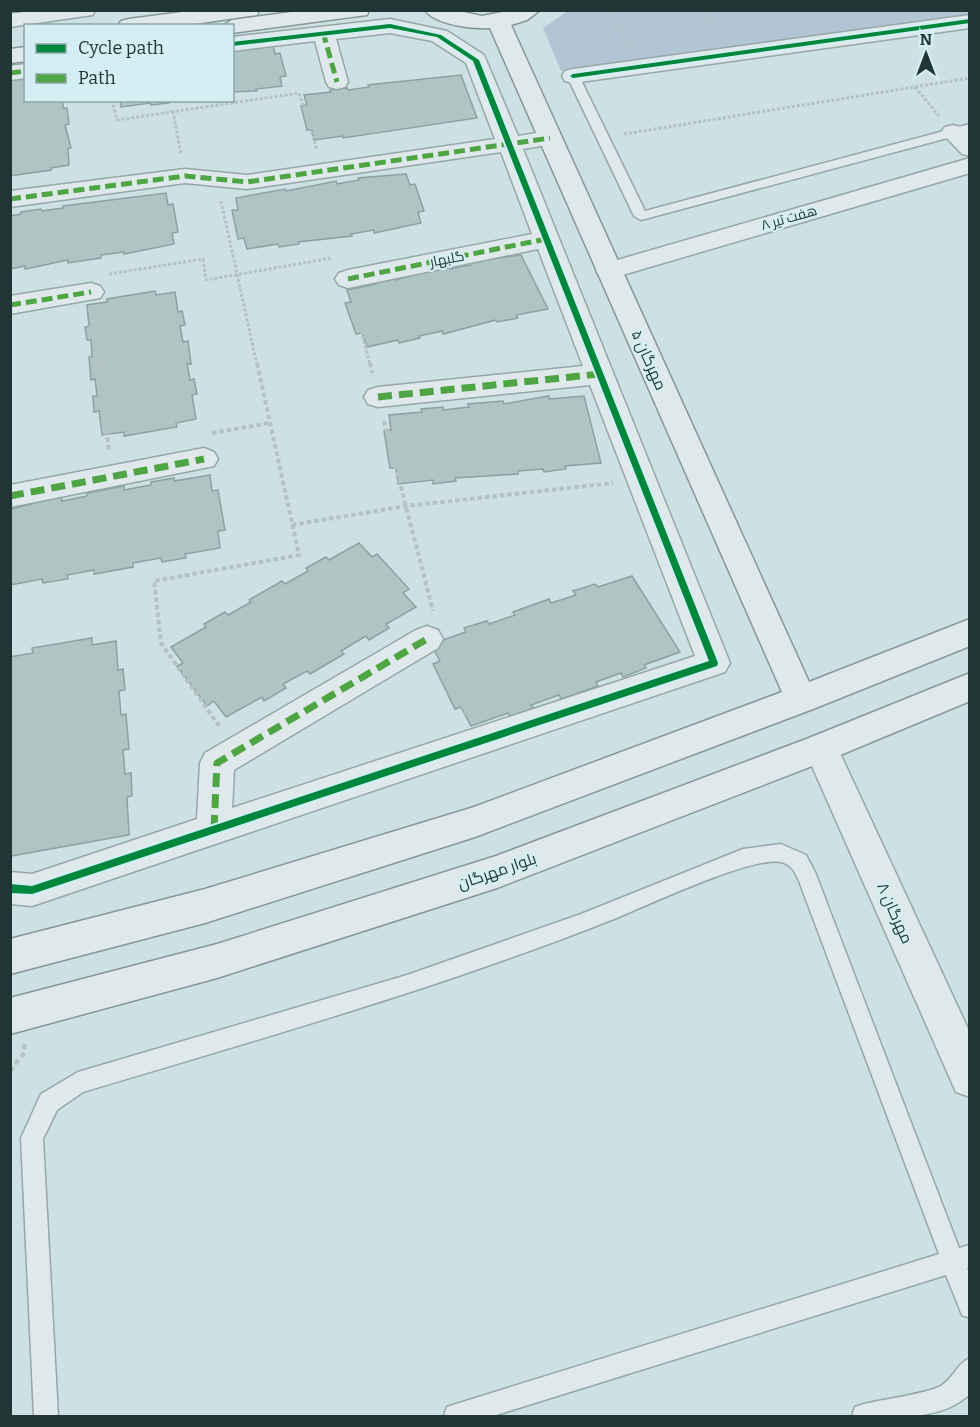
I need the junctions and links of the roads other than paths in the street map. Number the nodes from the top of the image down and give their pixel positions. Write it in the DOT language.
graph roads {
  1 [pos="85,10"];
  2 [pos="249,10"];
  3 [pos="359,10"];
  4 [pos="435,10"];
  5 [pos="530,10"];
  6 [pos="10,21"];
  7 [pos="498,21"];
  8 [pos="969,21"];
  9 [pos="144,24"];
  10 [pos="234,27"];
  11 [pos="323,32"];
  12 [pos="234,44"];
  13 [pos="573,76"];
  14 [pos="337,82"];
  15 [pos="961,130"];
  16 [pos="550,138"];
  17 [pos="509,144"];
  18 [pos="969,149"];
  19 [pos="969,165"];
  20 [pos="10,200"];
  21 [pos="546,239"];
  22 [pos="609,271"];
  23 [pos="348,279"];
  24 [pos="91,292"];
  25 [pos="10,305"];
  26 [pos="600,374"];
  27 [pos="378,397"];
  28 [pos="204,459"];
  29 [pos="10,496"];
  30 [pos="969,632"];
  31 [pos="427,639"];
  32 [pos="969,687"];
  33 [pos="801,699"];
  34 [pos="821,748"];
  35 [pos="214,829"];
  36 [pos="10,888"];
  37 [pos="10,957"];
  38 [pos="10,1016"];
  39 [pos="969,1078"];
  40 [pos="961,1258"];
  41 [pos="969,1307"];
  42 [pos="969,1370"];
  43 [pos="46,1416"];
  44 [pos="456,1416"];
  45 [pos="864,1416"];
  1 -- 6 [label="street"];
  2 -- 9 [label="street"];
  3 -- 10 [label="street"];
  4 -- 7 [label="street"];
  5 -- 7 [label="street"];
  7 -- 16 [label="street, مهرگان ۵"];
  8 -- 13 [label="street"];
  11 -- 12 [label="street"];
  11 -- 14 [label="street"];
  11 -- 17 [label="street"];
  13 -- 15 [label="lane"];
  15 -- 18 [label="street"];
  16 -- 17 [label="street"];
  16 -- 22 [label="street, مهرگان ۵"];
  17 -- 20 [label="street"];
  17 -- 21 [label="street"];
  19 -- 22 [label="street, هفت تیر ۸"];
  21 -- 23 [label="street, گلبهار"];
  21 -- 26 [label="street"];
  22 -- 33 [label="street, مهرگان ۵"];
  24 -- 25 [label="street"];
  26 -- 27 [label="street"];
  26 -- 35 [label="street"];
  28 -- 29 [label="street"];
  30 -- 33 [label="street"];
  31 -- 35 [label="street"];
  32 -- 34 [label="street, بلوار مهرگان"];
  33 -- 37 [label="street"];
  34 -- 38 [label="street, بلوار مهرگان"];
  34 -- 39 [label="street, مهرگان ۸"];
  35 -- 36 [label="street"];
  40 -- 41 [label="lane"];
  40 -- 43 [label="lane"];
  40 -- 44 [label="lane"];
  42 -- 45 [label="lane"];
}
